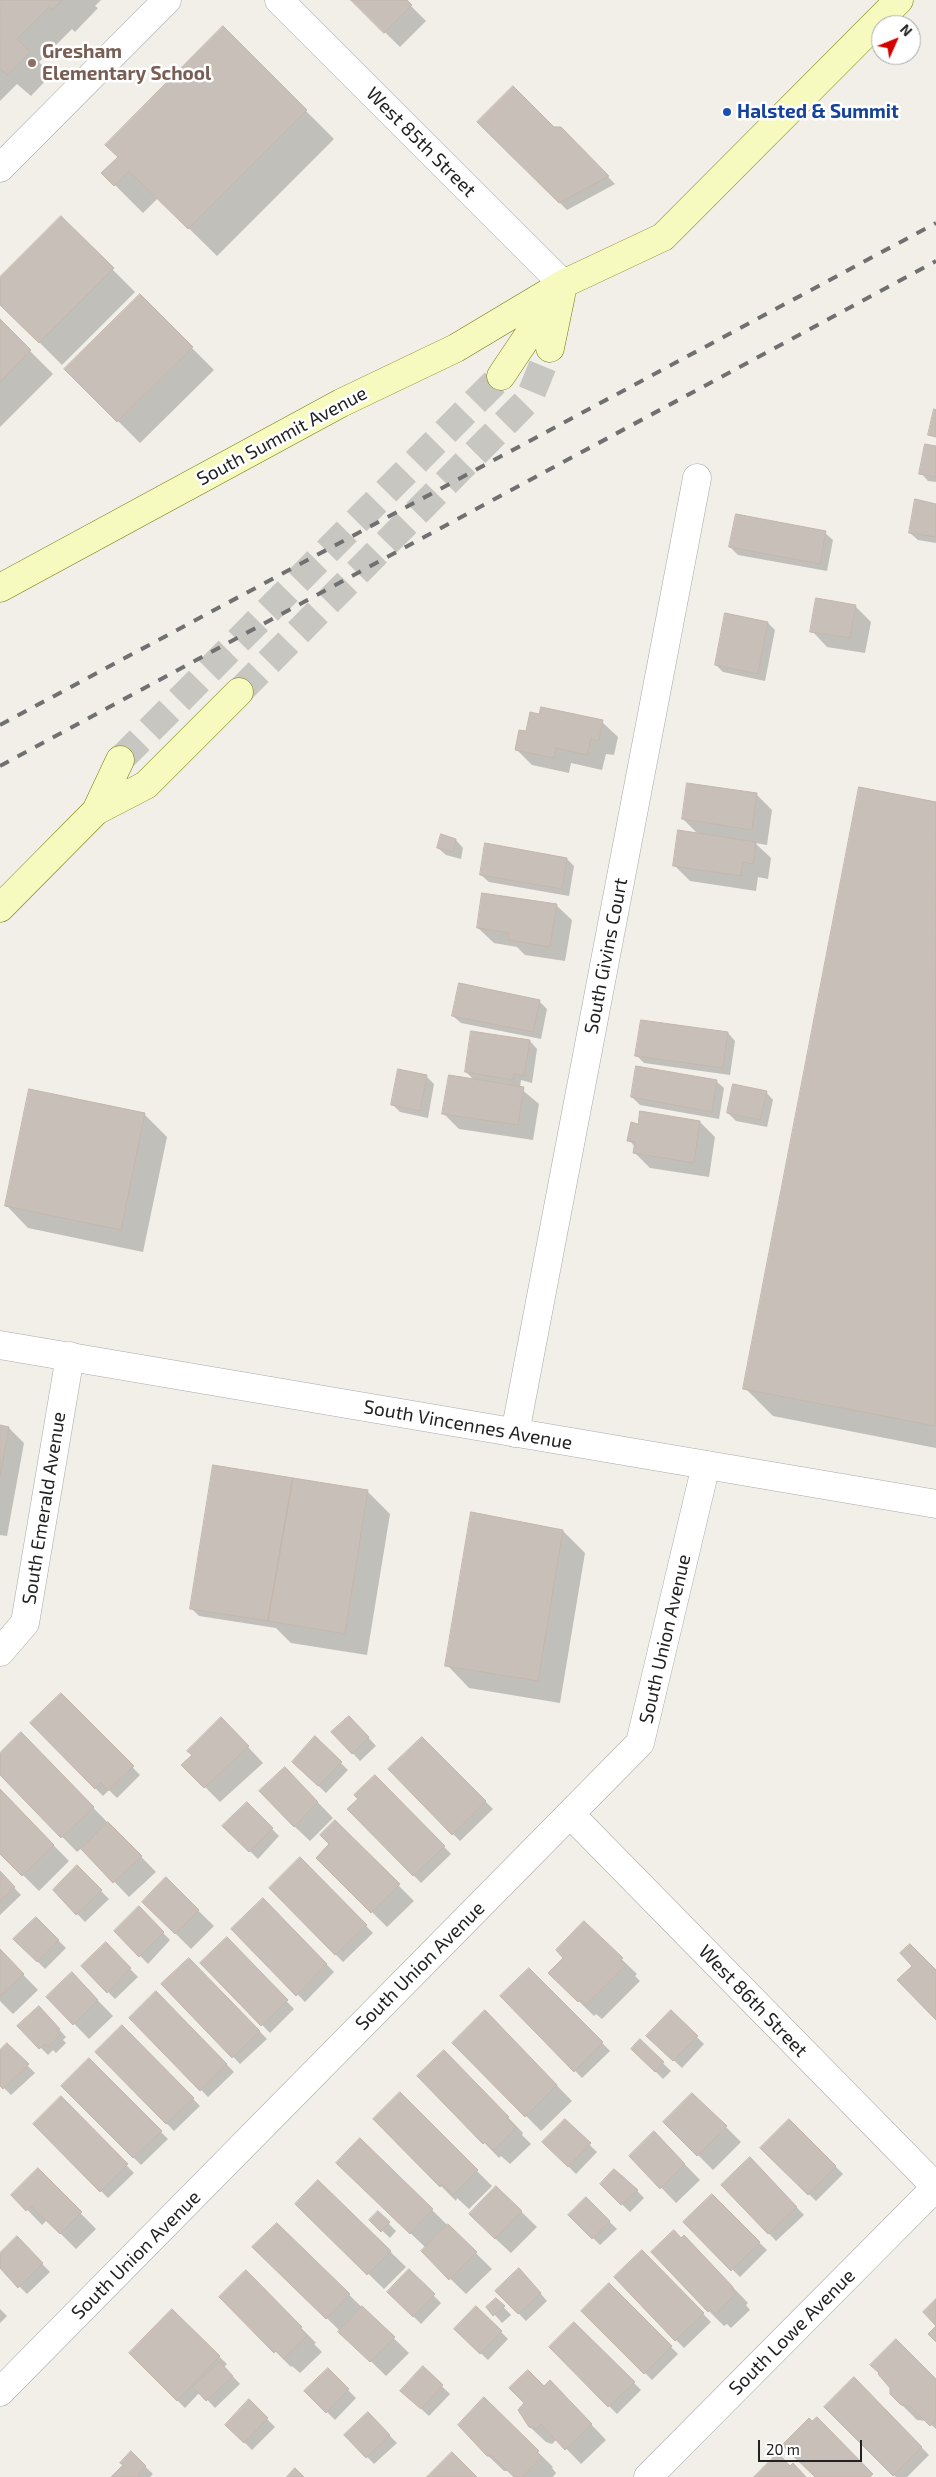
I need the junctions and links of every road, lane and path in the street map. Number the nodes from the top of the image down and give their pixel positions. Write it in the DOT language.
graph roads {
  1 [pos="167,0"];
  2 [pos="279,0"];
  3 [pos="899,0"];
  4 [pos="0,168"];
  5 [pos="563,284"];
  6 [pos="550,348"];
  7 [pos="501,376"];
  8 [pos="697,478"];
  9 [pos="0,588"];
  10 [pos="239,692"];
  11 [pos="120,760"];
  12 [pos="96,810"];
  13 [pos="0,908"];
  14 [pos="0,1345"];
  15 [pos="70,1356"];
  16 [pos="515,1433"];
  17 [pos="706,1465"];
  18 [pos="936,1504"];
  19 [pos="0,1652"];
  20 [pos="570,1814"];
  21 [pos="936,2187"];
  22 [pos="0,2392"];
  23 [pos="648,2477"];
  1 -- 4 [label="street"];
  2 -- 5 [label="street, West 85th Street"];
  3 -- 5 [label="main road, South Summit Avenue"];
  5 -- 6 [label="main road"];
  5 -- 7 [label="main road"];
  5 -- 9 [label="main road, South Summit Avenue"];
  8 -- 16 [label="street, South Givins Court"];
  10 -- 12 [label="main road"];
  11 -- 12 [label="main road"];
  12 -- 13 [label="main road"];
  14 -- 15 [label="street, South Vincennes Avenue"];
  15 -- 16 [label="street, South Vincennes Avenue"];
  15 -- 19 [label="street, South Emerald Avenue"];
  16 -- 17 [label="street, South Vincennes Avenue"];
  17 -- 18 [label="street, South Vincennes Avenue"];
  17 -- 20 [label="street, South Union Avenue"];
  20 -- 21 [label="street, West 86th Street"];
  20 -- 22 [label="street, South Union Avenue"];
  21 -- 23 [label="street, South Lowe Avenue"];
}
